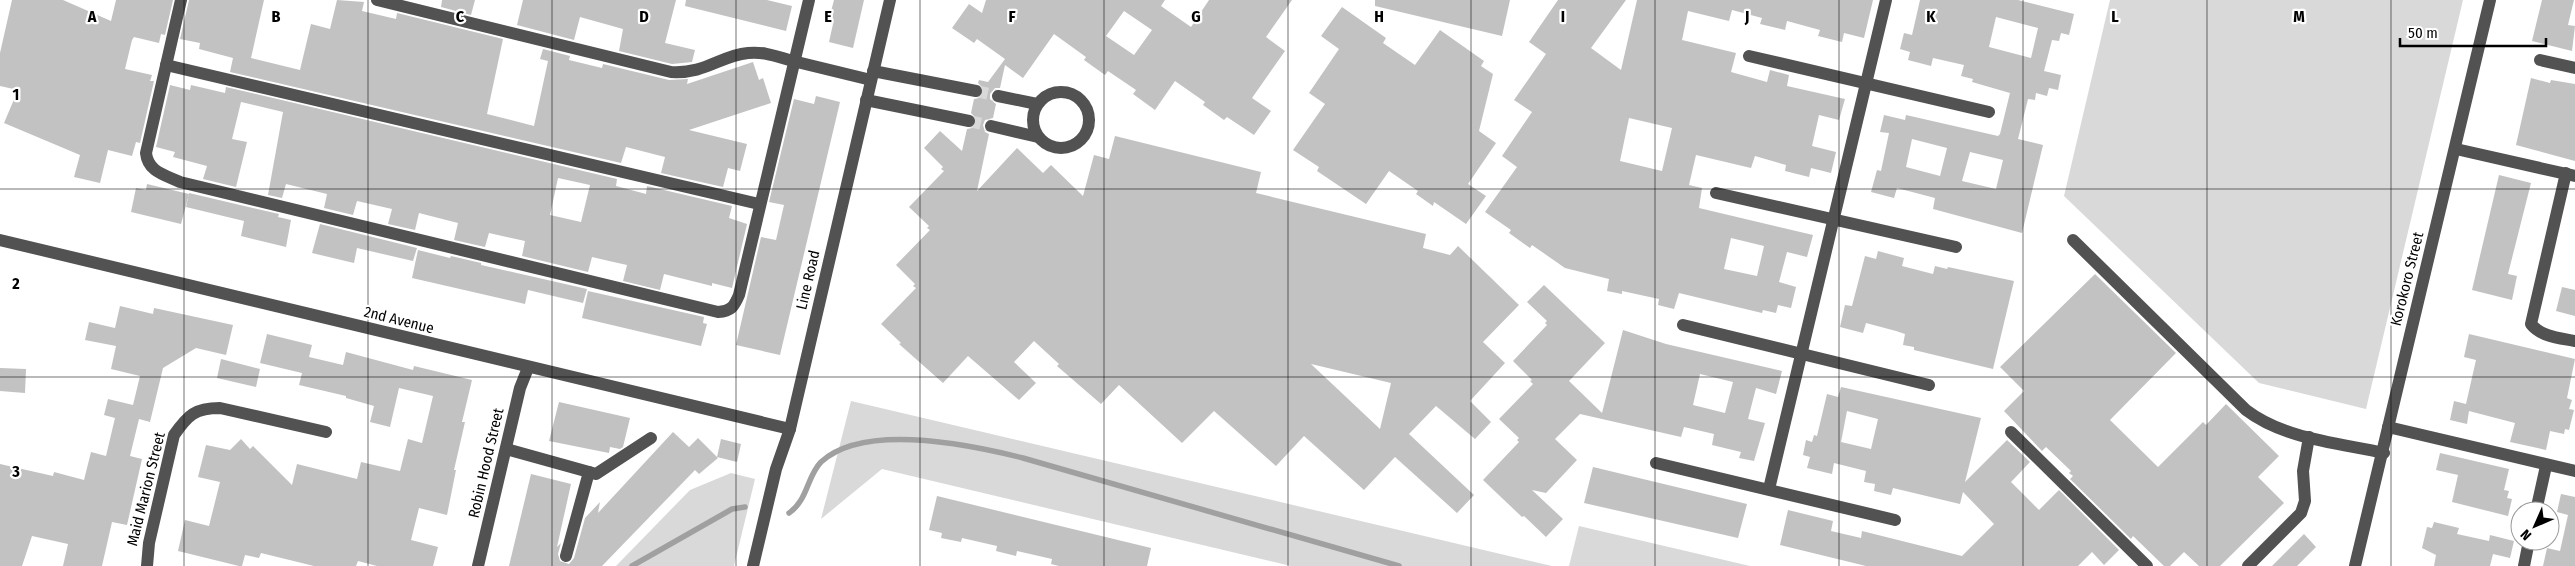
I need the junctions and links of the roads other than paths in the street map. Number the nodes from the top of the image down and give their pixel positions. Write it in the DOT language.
graph roads {
  1 [pos="181,0"];
  2 [pos="377,0"];
  3 [pos="809,0"];
  4 [pos="890,0"];
  5 [pos="1886,0"];
  6 [pos="2490,0"];
  7 [pos="1749,56"];
  8 [pos="2540,60"];
  9 [pos="794,61"];
  10 [pos="166,65"];
  11 [pos="2575,68"];
  12 [pos="872,76"];
  13 [pos="1867,84"];
  14 [pos="976,91"];
  15 [pos="998,96"];
  16 [pos="866,100"];
  17 [pos="1037,104"];
  18 [pos="1989,112"];
  19 [pos="969,121"];
  20 [pos="991,126"];
  21 [pos="1038,137"];
  22 [pos="2456,149"];
  23 [pos="2570,175"];
  24 [pos="1716,194"];
  25 [pos="759,204"];
  26 [pos="1834,220"];
  27 [pos="0,240"];
  28 [pos="2073,240"];
  29 [pos="1956,246"];
  30 [pos="1684,324"];
  31 [pos="2575,341"];
  32 [pos="1800,354"];
  33 [pos="528,368"];
  34 [pos="1929,385"];
  35 [pos="2388,427"];
  36 [pos="790,429"];
  37 [pos="326,432"];
  38 [pos="2011,432"];
  39 [pos="2309,437"];
  40 [pos="651,438"];
  41 [pos="506,449"];
  42 [pos="2384,453"];
  43 [pos="1656,463"];
  44 [pos="2546,466"];
  45 [pos="589,472"];
  46 [pos="2575,472"];
  47 [pos="1768,490"];
  48 [pos="2538,501"];
  49 [pos="1895,520"];
  50 [pos="2527,551"];
  51 [pos="566,556"];
  52 [pos="147,566"];
  53 [pos="478,566"];
  54 [pos="753,566"];
  55 [pos="2147,566"];
  56 [pos="2248,566"];
  57 [pos="2355,566"];
  58 [pos="2524,566"];
  1 -- 10 [label="street"];
  2 -- 9 [label="street"];
  3 -- 9 [label="street"];
  4 -- 12 [label="street, Line Road"];
  5 -- 13 [label="street"];
  6 -- 22 [label="street, Korokoro Street"];
  7 -- 13 [label="street"];
  8 -- 11 [label="street"];
  9 -- 12 [label="street"];
  9 -- 25 [label="street"];
  10 -- 25 [label="street"];
  10 -- 25 [label="street"];
  12 -- 14 [label="street"];
  12 -- 16 [label="street, Line Road"];
  13 -- 18 [label="street"];
  13 -- 26 [label="street"];
  15 -- 17 [label="street"];
  16 -- 19 [label="street"];
  16 -- 36 [label="street, Line Road"];
  17 -- 21 [label="street"];
  17 -- 21 [label="street"];
  20 -- 21 [label="street"];
  22 -- 23 [label="street"];
  22 -- 35 [label="street, Korokoro Street"];
  23 -- 31 [label="street"];
  24 -- 26 [label="street"];
  26 -- 29 [label="street"];
  26 -- 32 [label="street"];
  27 -- 33 [label="street, 2nd Avenue"];
  28 -- 39 [label="street"];
  30 -- 32 [label="street"];
  32 -- 34 [label="street"];
  32 -- 47 [label="street"];
  33 -- 36 [label="street, 2nd Avenue"];
  33 -- 41 [label="street, Robin Hood Street"];
  35 -- 42 [label="street, Korokoro Street"];
  35 -- 44 [label="street"];
  36 -- 54 [label="street, Line Road"];
  37 -- 52 [label="street, Maid Marion Street"];
  38 -- 55 [label="street"];
  39 -- 42 [label="street"];
  39 -- 56 [label="street"];
  40 -- 45 [label="street"];
  41 -- 45 [label="street"];
  41 -- 53 [label="street, Robin Hood Street"];
  42 -- 57 [label="street, Korokoro Street"];
  43 -- 47 [label="street"];
  44 -- 46 [label="street"];
  44 -- 48 [label="street"];
  45 -- 51 [label="street"];
  47 -- 49 [label="street"];
  50 -- 58 [label="street"];
}
